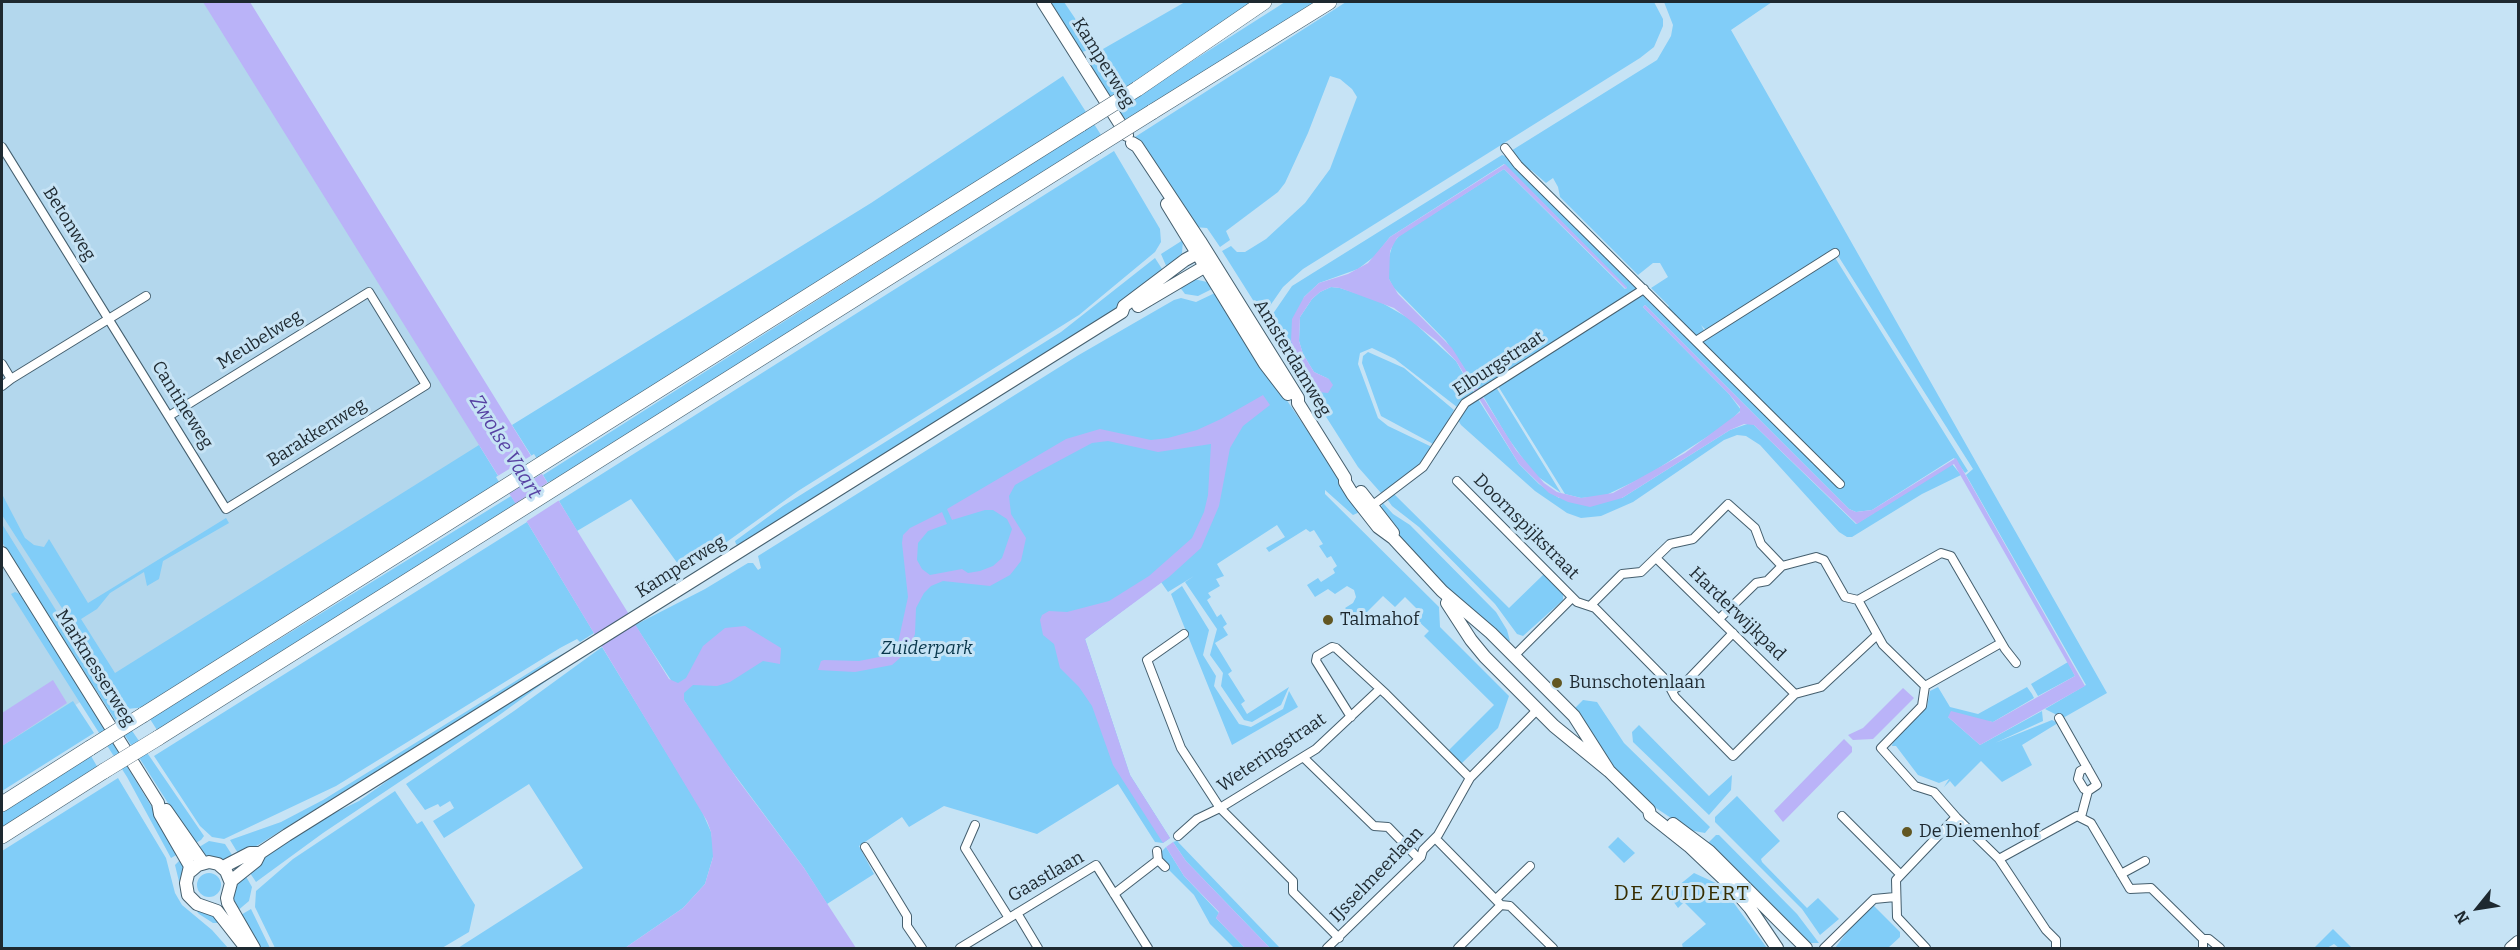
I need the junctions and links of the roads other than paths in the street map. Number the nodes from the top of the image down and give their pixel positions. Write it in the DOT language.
graph roads {
  1 [pos="1043,2"];
  2 [pos="1264,2"];
  3 [pos="1329,2"];
  4 [pos="2,147"];
  5 [pos="1505,148"];
  6 [pos="1835,253"];
  7 [pos="1203,259"];
  8 [pos="1644,289"];
  9 [pos="369,292"];
  10 [pos="146,296"];
  11 [pos="109,319"];
  12 [pos="1696,341"];
  13 [pos="2,364"];
  14 [pos="11,380"];
  15 [pos="2,386"];
  16 [pos="169,416"];
  17 [pos="1457,481"];
  18 [pos="1840,484"];
  19 [pos="1369,508"];
  20 [pos="226,509"];
  21 [pos="2,553"];
  22 [pos="1656,558"];
  23 [pos="1782,566"];
  24 [pos="1442,591"];
  25 [pos="1572,598"];
  26 [pos="1858,600"];
  27 [pos="1591,605"];
  28 [pos="1719,619"];
  29 [pos="1733,633"];
  30 [pos="1184,634"];
  31 [pos="1877,634"];
  32 [pos="2001,643"];
  33 [pos="1514,656"];
  34 [pos="2016,663"];
  35 [pos="1499,671"];
  36 [pos="1924,686"];
  37 [pos="1380,689"];
  38 [pos="1672,690"];
  39 [pos="1795,694"];
  40 [pos="1552,695"];
  41 [pos="1537,710"];
  42 [pos="1351,717"];
  43 [pos="2059,717"];
  44 [pos="1303,757"];
  45 [pos="2087,767"];
  46 [pos="1609,771"];
  47 [pos="1470,778"];
  48 [pos="2088,791"];
  49 [pos="158,803"];
  50 [pos="2,804"];
  51 [pos="1220,808"];
  52 [pos="1649,810"];
  53 [pos="1842,816"];
  54 [pos="1956,817"];
  55 [pos="2081,817"];
  56 [pos="975,825"];
  57 [pos="2,836"];
  58 [pos="1178,836"];
  59 [pos="1436,839"];
  60 [pos="865,847"];
  61 [pos="1158,851"];
  62 [pos="260,853"];
  63 [pos="1419,859"];
  64 [pos="1999,859"];
  65 [pos="1158,861"];
  66 [pos="2145,861"];
  67 [pos="203,863"];
  68 [pos="1530,866"];
  69 [pos="223,867"];
  70 [pos="1165,867"];
  71 [pos="191,871"];
  72 [pos="1899,873"];
  73 [pos="2121,874"];
  74 [pos="231,880"];
  75 [pos="1114,894"];
  76 [pos="1895,897"];
  77 [pos="227,898"];
  78 [pos="1498,902"];
  79 [pos="213,907"];
  80 [pos="1013,916"];
  81 [pos="1339,938"];
  82 [pos="2203,939"];
  83 [pos="2518,942"];
  84 [pos="246,948"];
  85 [pos="254,948"];
  86 [pos="922,948"];
  87 [pos="960,948"];
  88 [pos="1038,948"];
  89 [pos="1148,948"];
  90 [pos="1327,948"];
  91 [pos="1458,948"];
  92 [pos="1553,948"];
  93 [pos="1777,948"];
  94 [pos="1806,948"];
  95 [pos="1824,948"];
  96 [pos="1926,948"];
  97 [pos="2056,948"];
  98 [pos="2203,948"];
  99 [pos="2220,948"];
  100 [pos="2511,948"];
  1 -- 7 [label="main road, Kamperweg"];
  2 -- 50 [label="highway, bridge"];
  3 -- 57 [label="highway, bridge"];
  4 -- 11 [label="street, Betonweg"];
  5 -- 8 [label="street"];
  6 -- 12 [label="street"];
  7 -- 19 [label="main road, Amsterdamweg"];
  7 -- 62 [label="main road, Kamperweg"];
  8 -- 12 [label="street"];
  8 -- 19 [label="street, Elburgstraat"];
  9 -- 16 [label="street, Meubelweg"];
  9 -- 20 [label="street, Barakkenweg"];
  10 -- 11 [label="street"];
  11 -- 14 [label="street"];
  11 -- 16 [label="street, Cantineweg"];
  12 -- 18 [label="street"];
  13 -- 14 [label="street"];
  14 -- 15 [label="street"];
  16 -- 20 [label="street, Cantineweg"];
  17 -- 25 [label="street, Doornspijkstraat"];
  19 -- 24 [label="main road, Amsterdamweg"];
  21 -- 49 [label="main road, Marknesserweg"];
  22 -- 23 [label="street"];
  22 -- 27 [label="street"];
  22 -- 28 [label="street, Harderwijkpad"];
  23 -- 26 [label="street"];
  23 -- 28 [label="street"];
  24 -- 33 [label="main road, Amsterdamweg"];
  24 -- 35 [label="main road, Amsterdamweg"];
  25 -- 27 [label="street"];
  25 -- 33 [label="street"];
  26 -- 31 [label="street"];
  26 -- 32 [label="street"];
  27 -- 38 [label="street"];
  28 -- 29 [label="street, Harderwijkpad"];
  29 -- 38 [label="street"];
  29 -- 39 [label="street, Harderwijkpad"];
  30 -- 51 [label="street"];
  31 -- 36 [label="street"];
  31 -- 39 [label="street"];
  32 -- 34 [label="street"];
  32 -- 36 [label="street"];
  33 -- 35 [label="main road"];
  33 -- 40 [label="main road, Amsterdamweg"];
  35 -- 41 [label="main road, Amsterdamweg"];
  36 -- 54 [label="street"];
  37 -- 42 [label="street, Weteringstraat"];
  37 -- 42 [label="street"];
  37 -- 47 [label="street"];
  38 -- 39 [label="street"];
  40 -- 41 [label="main road"];
  40 -- 46 [label="main road, Amsterdamweg"];
  41 -- 46 [label="main road, Amsterdamweg"];
  41 -- 47 [label="street, IJsselmeerlaan"];
  42 -- 44 [label="street, Weteringstraat"];
  43 -- 45 [label="street"];
  44 -- 51 [label="street, Weteringstraat"];
  44 -- 63 [label="street"];
  45 -- 48 [label="street"];
  45 -- 48 [label="street"];
  46 -- 52 [label="main road, Amsterdamweg"];
  47 -- 59 [label="street, IJsselmeerlaan"];
  48 -- 55 [label="street"];
  49 -- 67 [label="main road, Marknesserweg"];
  49 -- 71 [label="main road, Marknesserweg"];
  51 -- 58 [label="street, Weteringstraat"];
  51 -- 81 [label="street"];
  52 -- 93 [label="main road, Amsterdamweg"];
  52 -- 94 [label="main road, Amsterdamweg"];
  53 -- 72 [label="street"];
  54 -- 64 [label="street"];
  54 -- 72 [label="street"];
  55 -- 64 [label="street"];
  55 -- 73 [label="street"];
  56 -- 80 [label="street"];
  59 -- 63 [label="street, IJsselmeerlaan"];
  59 -- 78 [label="street"];
  60 -- 86 [label="street"];
  61 -- 65 [label="street"];
  62 -- 69 [label="main road, Kamperweg"];
  62 -- 74 [label="main road, Kamperweg"];
  63 -- 81 [label="street, IJsselmeerlaan"];
  64 -- 97 [label="street"];
  65 -- 70 [label="street"];
  65 -- 75 [label="street"];
  66 -- 73 [label="street"];
  67 -- 69 [label="main road"];
  67 -- 71 [label="main road"];
  68 -- 78 [label="street"];
  69 -- 74 [label="main road"];
  71 -- 79 [label="main road, Marknesserweg"];
  72 -- 76 [label="street"];
  73 -- 82 [label="street"];
  74 -- 77 [label="main road"];
  75 -- 80 [label="street, Gaastlaan"];
  75 -- 89 [label="street, Gaastlaan"];
  76 -- 95 [label="street"];
  76 -- 96 [label="street"];
  77 -- 79 [label="main road"];
  77 -- 85 [label="main road"];
  78 -- 91 [label="street"];
  78 -- 92 [label="street"];
  79 -- 84 [label="main road, Marknesserweg"];
  80 -- 87 [label="street, Gaastlaan"];
  80 -- 88 [label="street"];
  81 -- 90 [label="street, IJsselmeerlaan"];
  82 -- 98 [label="street"];
  82 -- 99 [label="street"];
  83 -- 100 [label="main road"];
}
